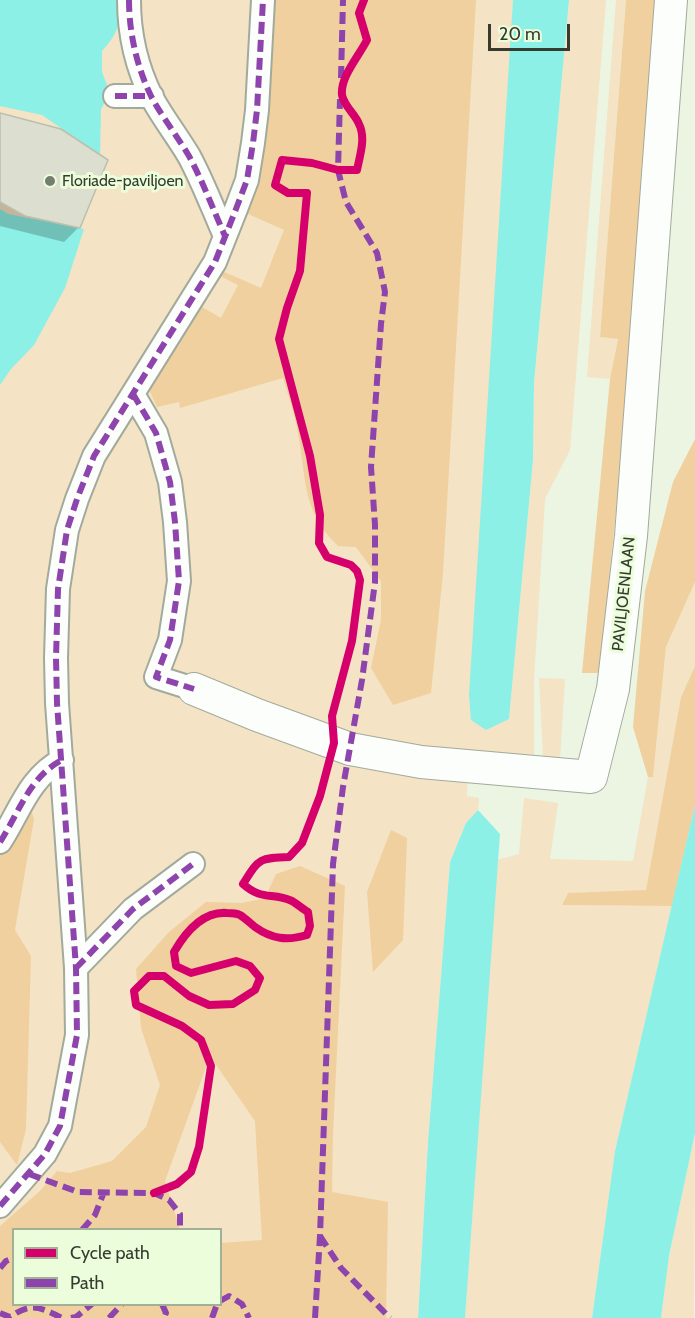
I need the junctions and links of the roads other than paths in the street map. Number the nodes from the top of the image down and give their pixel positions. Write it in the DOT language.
graph roads {
  1 [pos="129,0"];
  2 [pos="263,0"];
  3 [pos="671,0"];
  4 [pos="115,96"];
  5 [pos="152,96"];
  6 [pos="225,236"];
  7 [pos="133,394"];
  8 [pos="194,689"];
  9 [pos="62,760"];
  10 [pos="0,842"];
  11 [pos="193,864"];
  12 [pos="76,968"];
  13 [pos="0,1206"];
  1 -- 5 [label="street"];
  2 -- 6 [label="street"];
  3 -- 8 [label="street, PAVILJOENLAAN"];
  4 -- 5 [label="street"];
  5 -- 6 [label="street"];
  6 -- 7 [label="street"];
  7 -- 8 [label="street"];
  7 -- 9 [label="street"];
  9 -- 10 [label="street"];
  9 -- 12 [label="street"];
  11 -- 12 [label="street"];
  12 -- 13 [label="street"];
}
